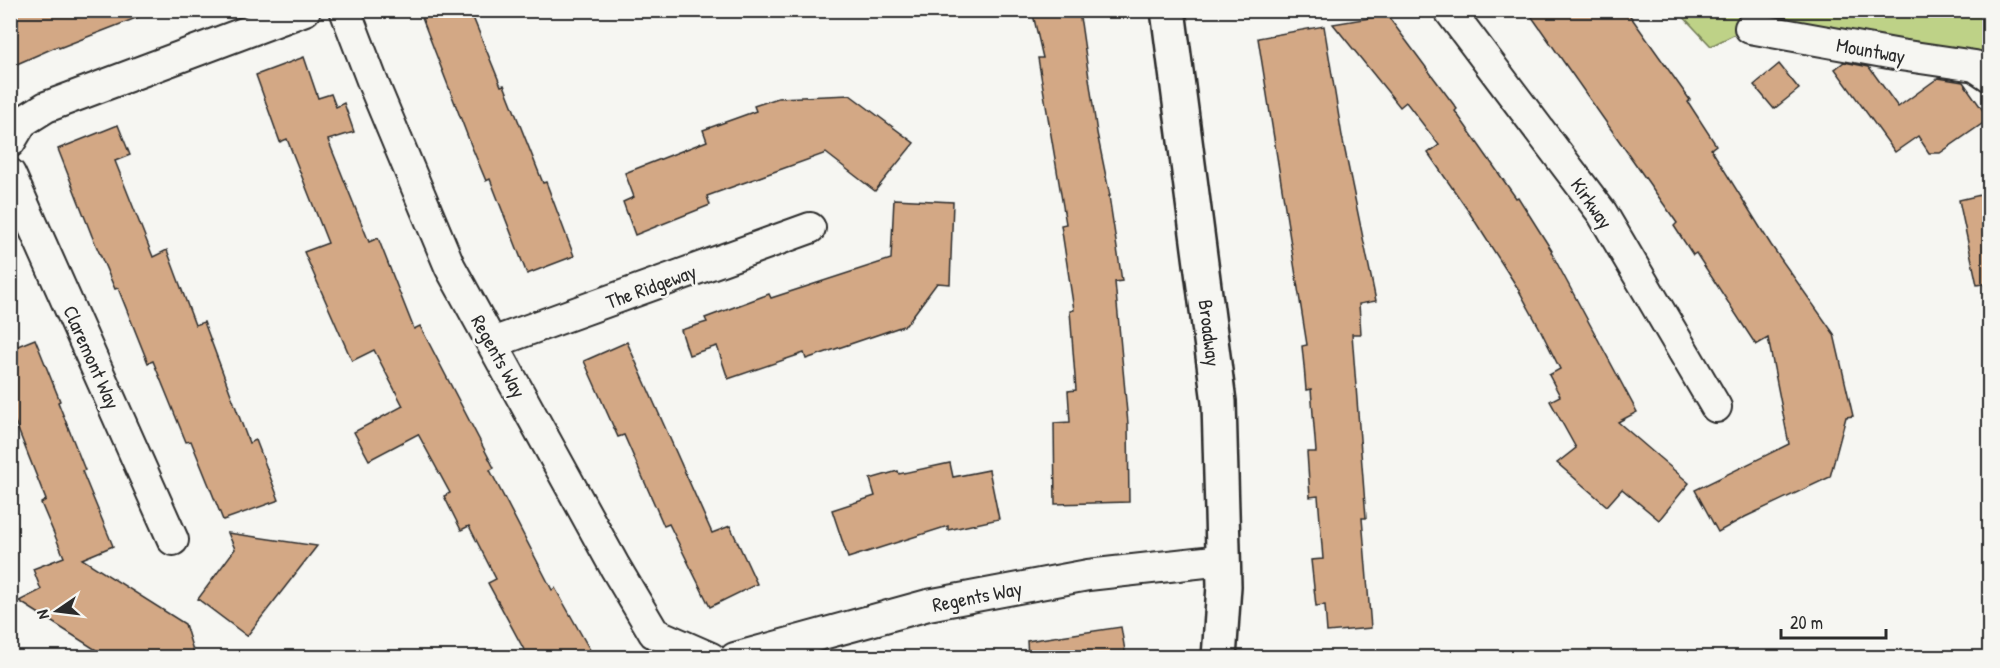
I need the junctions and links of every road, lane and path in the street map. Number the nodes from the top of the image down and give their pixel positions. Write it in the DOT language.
graph roads {
  1 [pos="305,10"];
  2 [pos="345,10"];
  3 [pos="1168,10"];
  4 [pos="1449,10"];
  5 [pos="1750,28"];
  6 [pos="1989,76"];
  7 [pos="10,142"];
  8 [pos="10,174"];
  9 [pos="810,228"];
  10 [pos="492,343"];
  11 [pos="1716,407"];
  12 [pos="173,540"];
  13 [pos="1223,560"];
  14 [pos="711,657"];
  15 [pos="735,657"];
  16 [pos="1219,657"];
  1 -- 7 [label="street"];
  2 -- 10 [label="street, Regents Way"];
  3 -- 13 [label="street, Broadway"];
  4 -- 11 [label="street, Kirkway"];
  5 -- 6 [label="street, Mountway"];
  8 -- 12 [label="street, Claremont Way"];
  9 -- 10 [label="street, The Ridgeway"];
  10 -- 14 [label="street, Regents Way"];
  13 -- 15 [label="street, Regents Way"];
  13 -- 16 [label="street, Broadway"];
}
